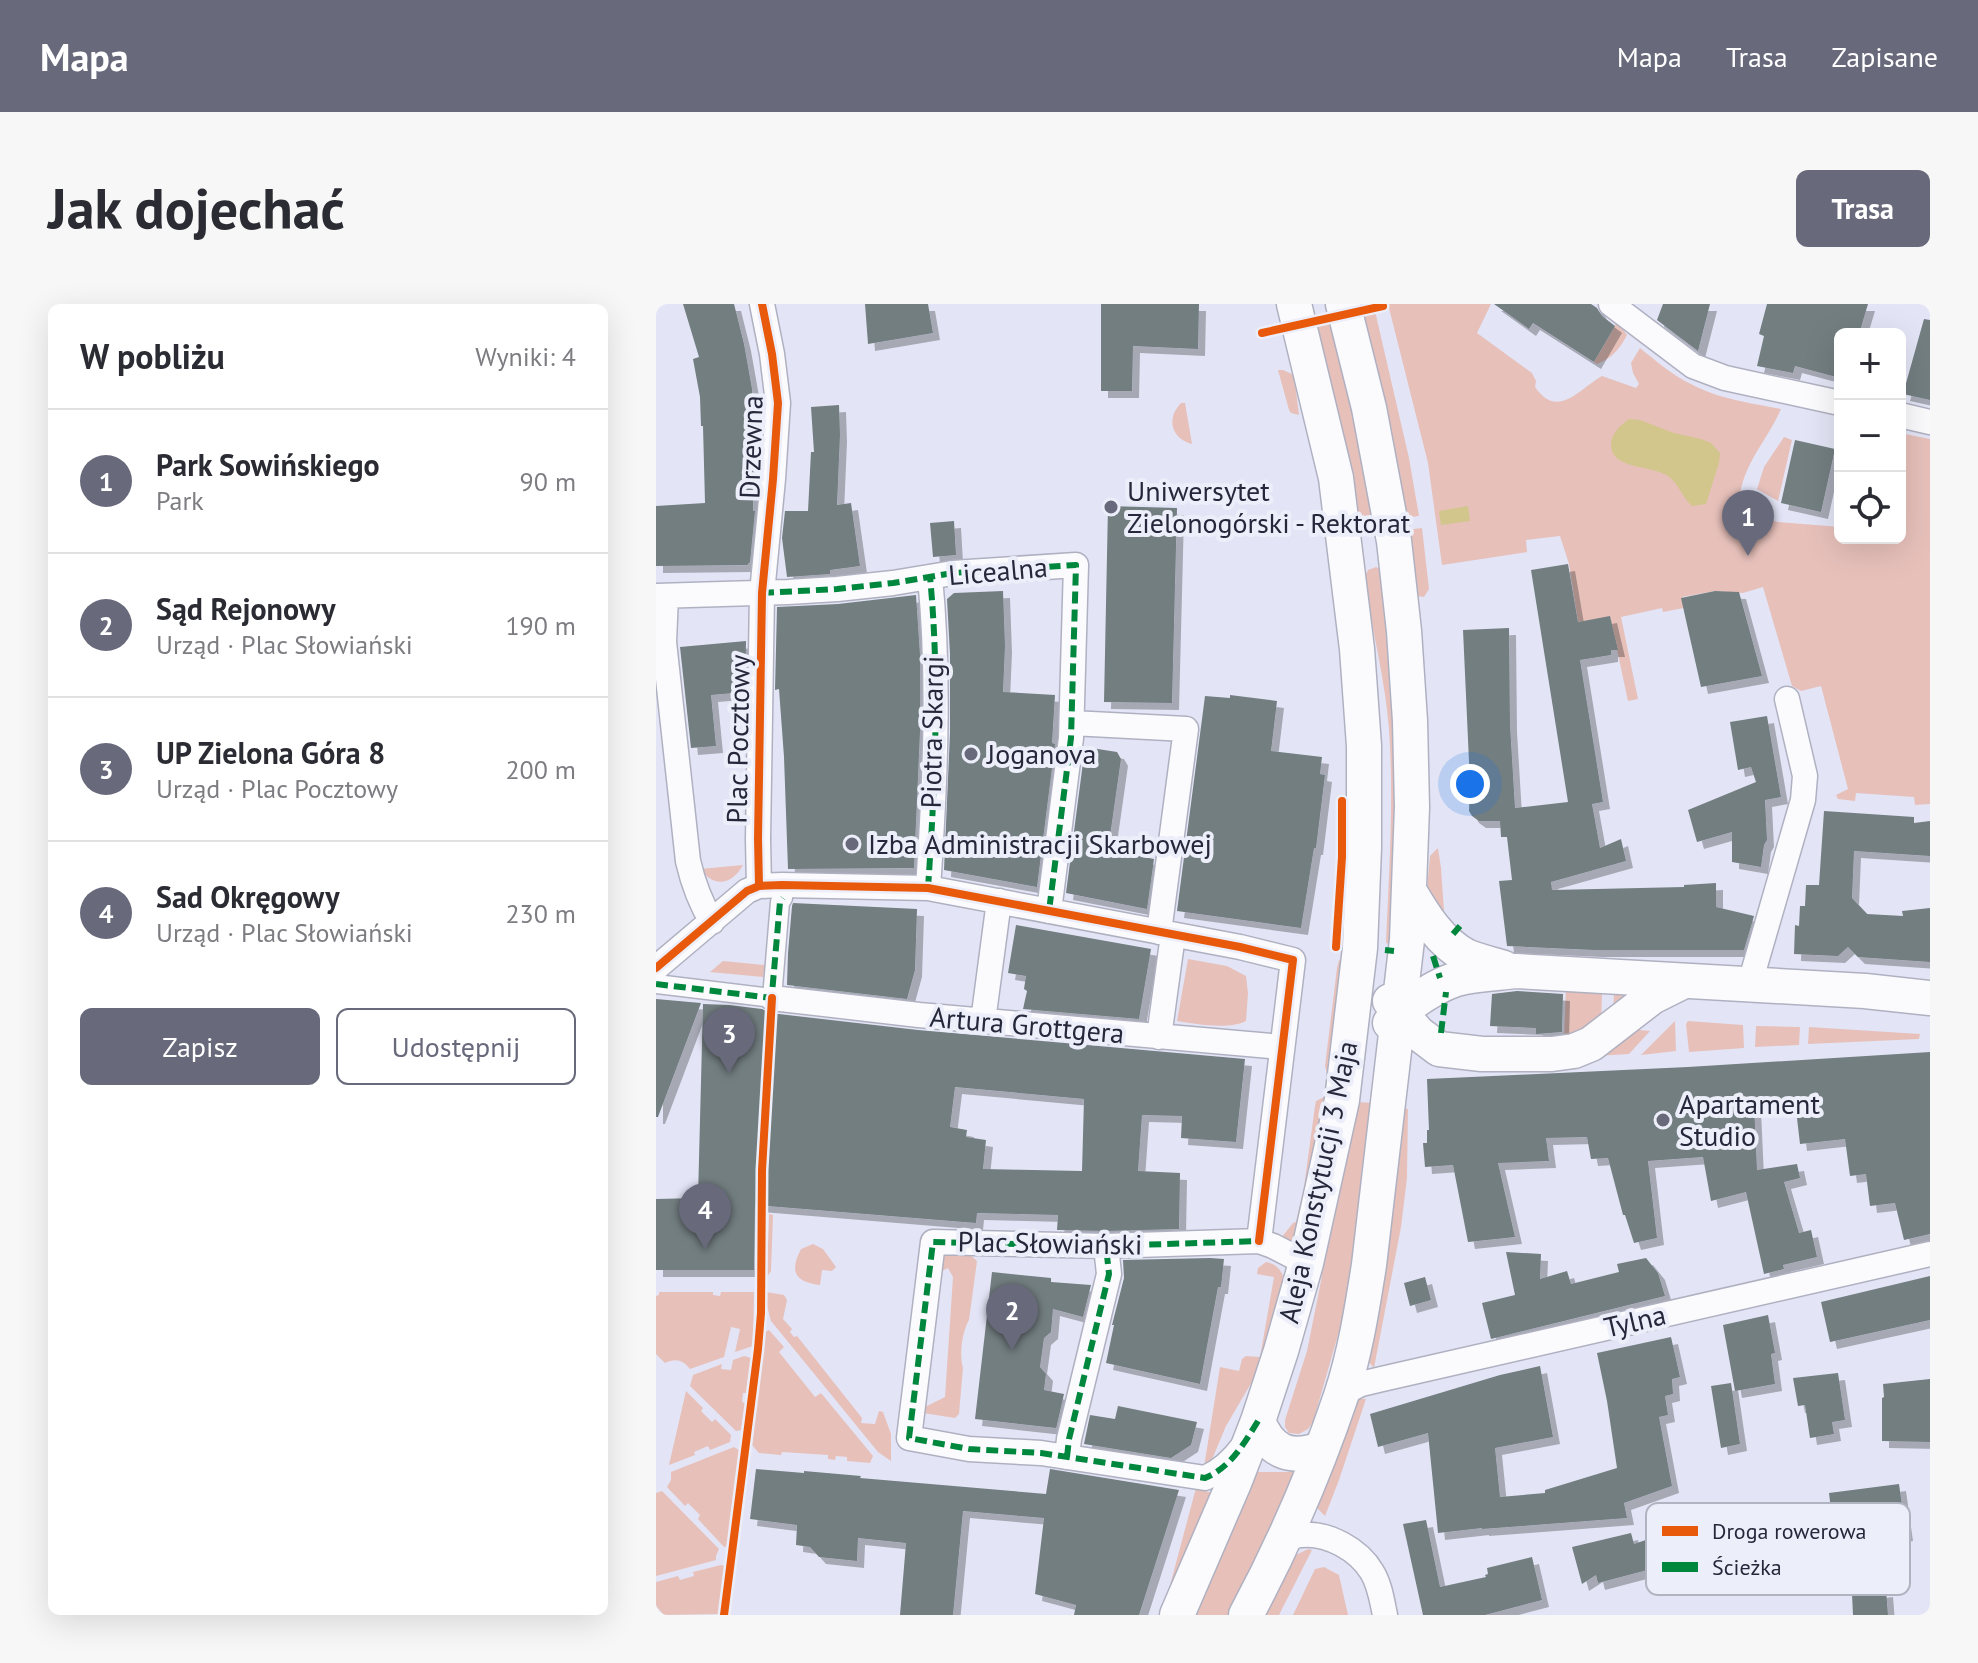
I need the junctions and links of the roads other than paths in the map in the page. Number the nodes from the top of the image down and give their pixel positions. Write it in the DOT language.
graph roads {
  1 [pos="762,304"];
  2 [pos="1294,304"];
  3 [pos="1343,304"];
  4 [pos="1611,304"];
  5 [pos="1834,402"];
  6 [pos="1906,416"];
  7 [pos="1930,422"];
  8 [pos="1394,541"];
  9 [pos="1344,548"];
  10 [pos="930,577"];
  11 [pos="762,593"];
  12 [pos="661,596"];
  13 [pos="1787,699"];
  14 [pos="1072,723"];
  15 [pos="759,886"];
  16 [pos="928,888"];
  17 [pos="1410,892"];
  18 [pos="783,898"];
  19 [pos="999,901"];
  20 [pos="1049,911"];
  21 [pos="712,922"];
  22 [pos="1166,933"];
  23 [pos="1360,948"];
  24 [pos="1516,971"];
  25 [pos="658,979"];
  26 [pos="1684,981"];
  27 [pos="1750,983"];
  28 [pos="772,998"];
  29 [pos="1930,998"];
  30 [pos="1399,1013"];
  31 [pos="986,1021"];
  32 [pos="1159,1037"];
  33 [pos="1282,1047"];
  34 [pos="1439,1049"];
  35 [pos="1344,1085"];
  36 [pos="1389,1092"];
  37 [pos="1259,1241"];
  38 [pos="1106,1246"];
  39 [pos="1930,1254"];
  40 [pos="1306,1263"];
  41 [pos="1342,1394"];
  42 [pos="1258,1421"];
  43 [pos="1321,1449"];
  44 [pos="1067,1457"];
  45 [pos="1283,1541"];
  46 [pos="1177,1615"];
  47 [pos="1246,1615"];
  48 [pos="1385,1615"];
  1 -- 11 [label="street, Drzewna"];
  2 -- 9 [label="main road, Aleja Konstytucji 3 Maja"];
  3 -- 8 [label="main road, Aleja Konstytucji 3 Maja"];
  4 -- 5 [label="street"];
  6 -- 7 [label="street"];
  8 -- 9 [label="main road"];
  8 -- 17 [label="main road, Aleja Konstytucji 3 Maja"];
  9 -- 23 [label="main road, Aleja Konstytucji 3 Maja"];
  10 -- 11 [label="street, Licealna"];
  10 -- 14 [label="street, Licealna"];
  10 -- 16 [label="street, Piotra Skargi"];
  11 -- 12 [label="street, Plac Pocztowy"];
  11 -- 15 [label="street, Plac Pocztowy"];
  12 -- 21 [label="street, Plac Pocztowy"];
  13 -- 27 [label="street"];
  14 -- 20 [label="street, Licealna"];
  14 -- 22 [label="street"];
  15 -- 16 [label="street"];
  15 -- 21 [label="street"];
  16 -- 19 [label="street"];
  17 -- 24 [label="main road"];
  17 -- 30 [label="main road, Aleja Konstytucji 3 Maja"];
  18 -- 28 [label="street"];
  19 -- 20 [label="street"];
  19 -- 31 [label="street"];
  20 -- 22 [label="street"];
  21 -- 25 [label="street"];
  22 -- 32 [label="street"];
  22 -- 33 [label="street"];
  23 -- 30 [label="main road"];
  23 -- 35 [label="main road, Aleja Konstytucji 3 Maja"];
  24 -- 26 [label="main road"];
  24 -- 30 [label="main road"];
  25 -- 28 [label="street"];
  26 -- 27 [label="main road"];
  26 -- 34 [label="main road"];
  27 -- 29 [label="main road"];
  28 -- 31 [label="street, Artura Grottgera"];
  30 -- 34 [label="main road"];
  30 -- 35 [label="main road"];
  30 -- 36 [label="main road, Aleja Konstytucji 3 Maja"];
  31 -- 32 [label="street, Artura Grottgera"];
  32 -- 33 [label="street, Artura Grottgera"];
  33 -- 37 [label="street"];
  34 -- 36 [label="main road"];
  35 -- 40 [label="main road, Aleja Konstytucji 3 Maja"];
  36 -- 41 [label="main road, Aleja Konstytucji 3 Maja"];
  37 -- 38 [label="street, Plac Słowiański"];
  37 -- 40 [label="street, Plac Słowiański"];
  38 -- 44 [label="street"];
  38 -- 44 [label="street, Plac Słowiański"];
  39 -- 41 [label="street, Tylna"];
  40 -- 42 [label="main road, Aleja Konstytucji 3 Maja"];
  41 -- 43 [label="main road, Aleja Konstytucji 3 Maja"];
  42 -- 43 [label="main road"];
  42 -- 44 [label="street, Plac Słowiański"];
  42 -- 46 [label="main road, Aleja Konstytucji 3 Maja"];
  43 -- 45 [label="main road, Aleja Konstytucji 3 Maja"];
  45 -- 47 [label="main road, Aleja Konstytucji 3 Maja"];
  45 -- 48 [label="street"];
}
